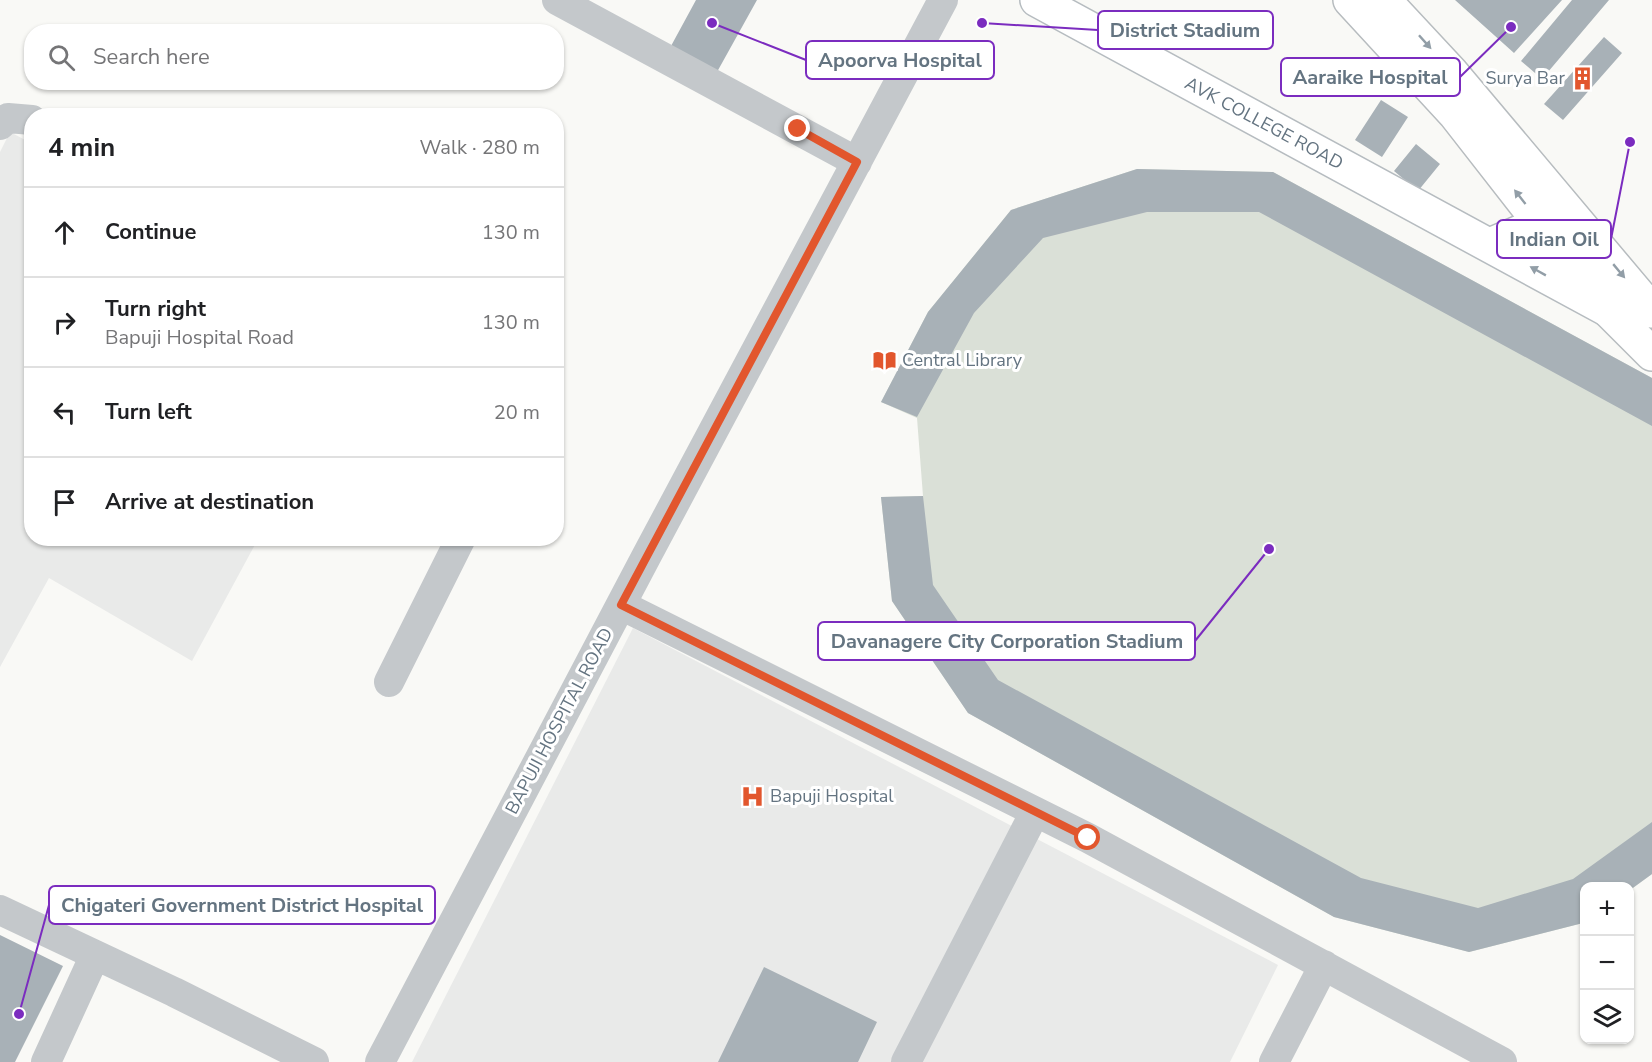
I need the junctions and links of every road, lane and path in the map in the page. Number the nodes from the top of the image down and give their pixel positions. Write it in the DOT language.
graph roads {
  1 [pos="557,0"];
  2 [pos="943,0"];
  3 [pos="1037,0"];
  4 [pos="1350,0"];
  5 [pos="1389,10"];
  6 [pos="24,119"];
  7 [pos="0,124"];
  8 [pos="857,162"];
  9 [pos="1552,215"];
  10 [pos="1490,245"];
  11 [pos="1608,310"];
  12 [pos="1652,311"];
  13 [pos="1652,354"];
  14 [pos="457,546"];
  15 [pos="621,605"];
  16 [pos="389,682"];
  17 [pos="1035,812"];
  18 [pos="0,910"];
  19 [pos="95,955"];
  20 [pos="1324,965"];
  21 [pos="46,1062"];
  22 [pos="314,1062"];
  23 [pos="380,1062"];
  24 [pos="906,1062"];
  25 [pos="1274,1062"];
  26 [pos="1502,1062"];
  1 -- 8 [label="street"];
  2 -- 8 [label="street, BAPUJI HOSPITAL ROAD"];
  3 -- 10 [label="main road, AVK COLLEGE ROAD"];
  4 -- 5 [label="main road"];
  5 -- 9 [label="main road"];
  6 -- 7 [label="street"];
  8 -- 15 [label="street, BAPUJI HOSPITAL ROAD"];
  9 -- 10 [label="main road"];
  9 -- 11 [label="main road"];
  9 -- 12 [label="main road, one-way"];
  11 -- 10 [label="main road, AVK COLLEGE ROAD, one-way"];
  11 -- 13 [label="main road"];
  14 -- 16 [label="street"];
  15 -- 17 [label="street"];
  15 -- 23 [label="street, BAPUJI HOSPITAL ROAD"];
  17 -- 20 [label="street"];
  17 -- 24 [label="street"];
  18 -- 19 [label="street"];
  19 -- 21 [label="street"];
  19 -- 22 [label="street"];
  20 -- 25 [label="street"];
  20 -- 26 [label="street"];
}
